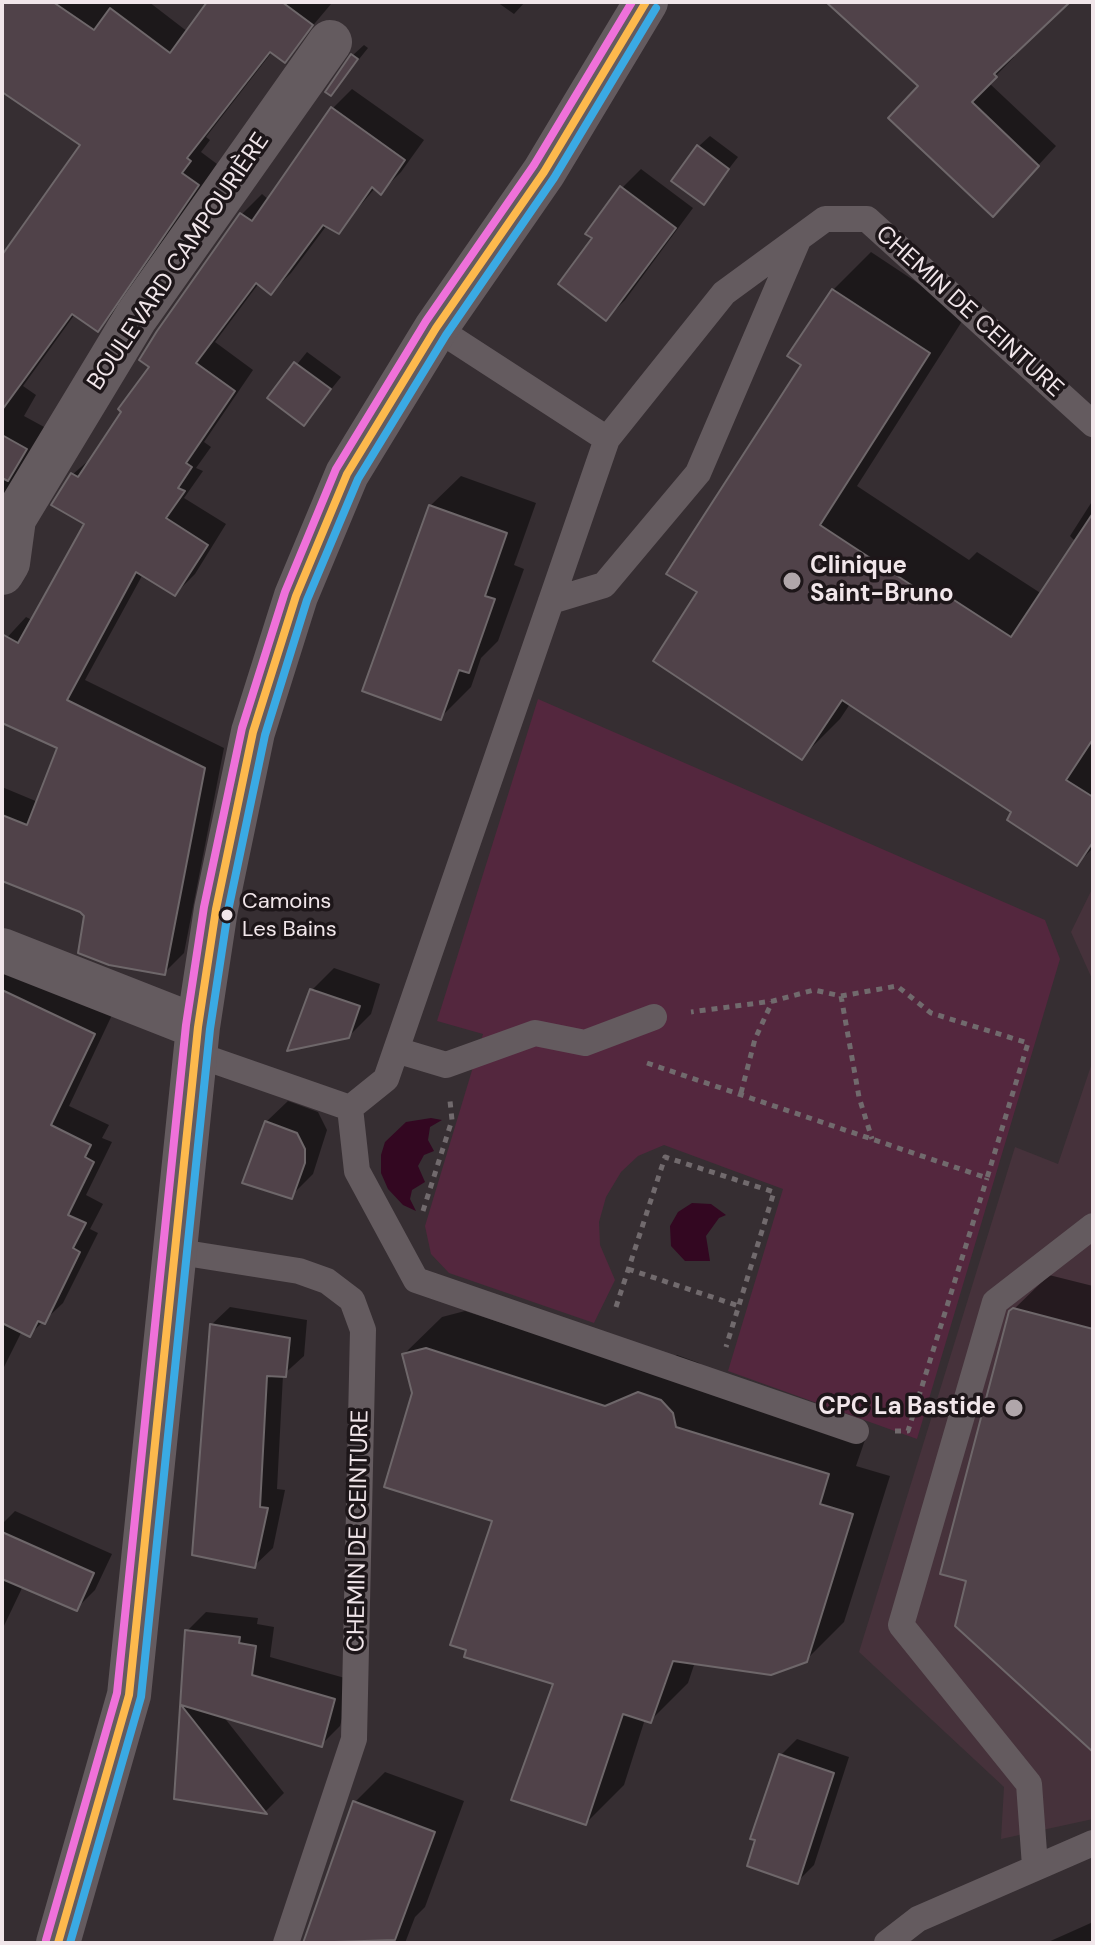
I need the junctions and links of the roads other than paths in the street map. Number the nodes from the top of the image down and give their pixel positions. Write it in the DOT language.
graph roads {
  1 [pos="646,2"];
  2 [pos="330,42"];
  3 [pos="798,240"];
  4 [pos="436,328"];
  5 [pos="1093,424"];
  6 [pos="607,439"];
  7 [pos="2,573"];
  8 [pos="551,601"];
  9 [pos="2,950"];
  10 [pos="654,1017"];
  11 [pos="196,1040"];
  12 [pos="396,1050"];
  13 [pos="350,1108"];
  14 [pos="1093,1226"];
  15 [pos="173,1251"];
  16 [pos="856,1431"];
  17 [pos="1093,1843"];
  18 [pos="1035,1866"];
  19 [pos="58,1943"];
  20 [pos="286,1943"];
  21 [pos="887,1943"];
  1 -- 4 [label="street"];
  2 -- 7 [label="street, BOULEVARD CAMPOURIÈRE"];
  3 -- 5 [label="lane, CHEMIN DE CEINTURE"];
  3 -- 6 [label="lane, CHEMIN DE CEINTURE"];
  3 -- 8 [label="lane"];
  4 -- 6 [label="lane"];
  4 -- 11 [label="street"];
  6 -- 8 [label="lane, CHEMIN DE CEINTURE"];
  8 -- 12 [label="lane, CHEMIN DE CEINTURE"];
  9 -- 11 [label="street"];
  10 -- 12 [label="lane"];
  11 -- 13 [label="lane"];
  11 -- 15 [label="street"];
  12 -- 13 [label="lane, CHEMIN DE CEINTURE"];
  13 -- 16 [label="lane"];
  14 -- 18 [label="lane"];
  15 -- 19 [label="street"];
  15 -- 20 [label="lane, CHEMIN DE CEINTURE"];
  17 -- 18 [label="lane"];
  18 -- 21 [label="lane"];
}
